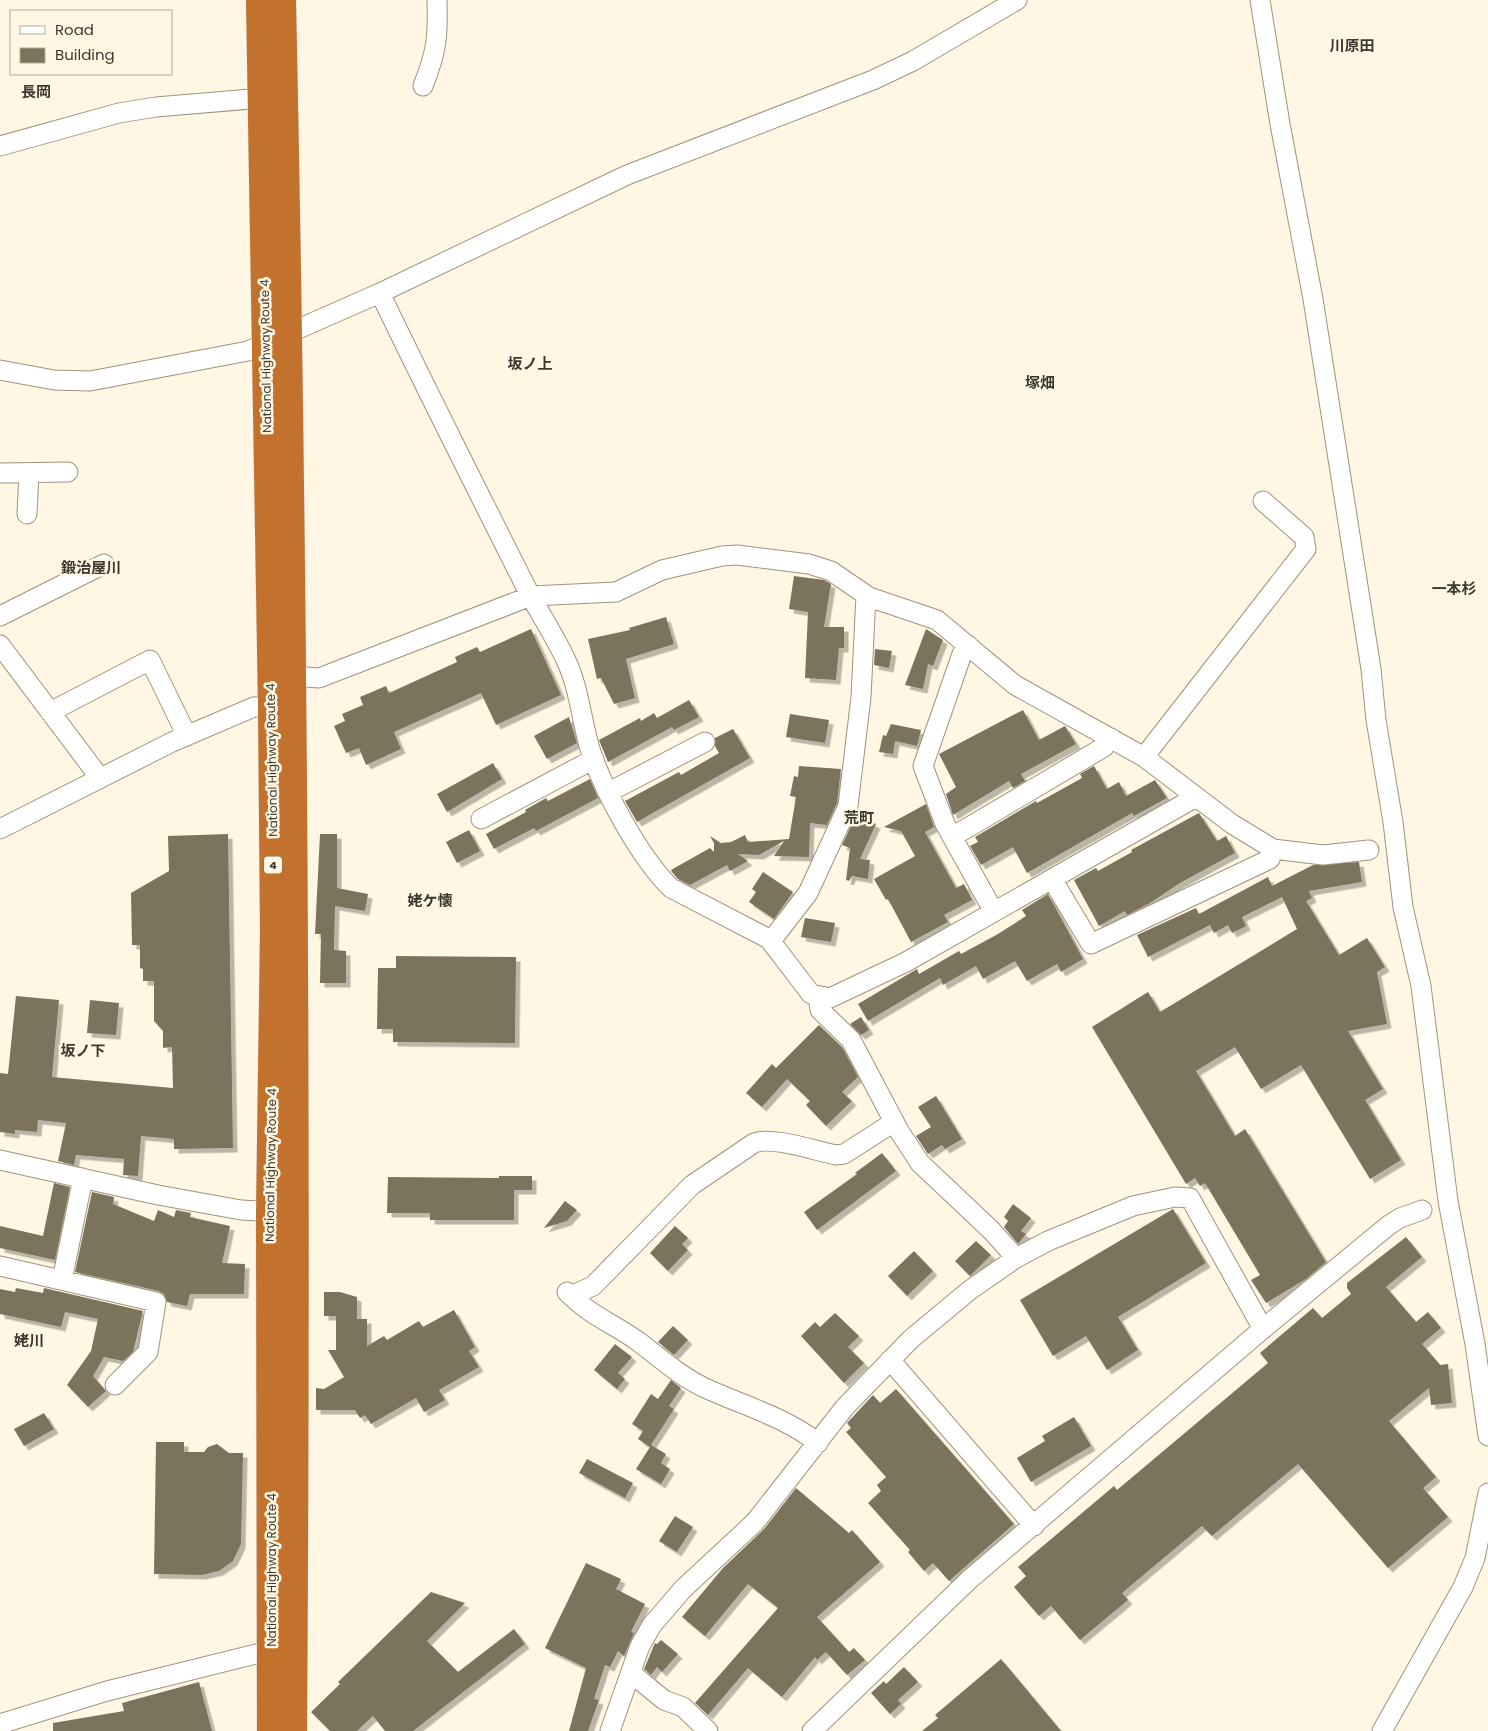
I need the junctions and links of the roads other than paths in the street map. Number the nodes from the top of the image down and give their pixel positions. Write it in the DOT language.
graph roads {
  1 [pos="260,0"];
  2 [pos="282,0"];
  3 [pos="436,0"];
  4 [pos="1017,0"];
  5 [pos="1260,0"];
  6 [pos="424,86"];
  7 [pos="263,98"];
  8 [pos="0,146"];
  9 [pos="380,293"];
  10 [pos="277,339"];
  11 [pos="0,370"];
  12 [pos="68,472"];
  13 [pos="0,473"];
  14 [pos="29,473"];
  15 [pos="1263,500"];
  16 [pos="27,514"];
  17 [pos="104,564"];
  18 [pos="866,595"];
  19 [pos="531,596"];
  20 [pos="0,616"];
  21 [pos="0,645"];
  22 [pos="968,645"];
  23 [pos="292,676"];
  24 [pos="272,706"];
  25 [pos="50,712"];
  26 [pos="187,736"];
  27 [pos="1111,738"];
  28 [pos="705,742"];
  29 [pos="1144,757"];
  30 [pos="594,759"];
  31 [pos="100,778"];
  32 [pos="609,792"];
  33 [pos="1196,797"];
  34 [pos="481,819"];
  35 [pos="0,829"];
  36 [pos="952,837"];
  37 [pos="1273,849"];
  38 [pos="1369,850"];
  39 [pos="1052,879"];
  40 [pos="994,912"];
  41 [pos="771,941"];
  42 [pos="818,996"];
  43 [pos="894,1122"];
  44 [pos="0,1160"];
  45 [pos="83,1178"];
  46 [pos="1422,1210"];
  47 [pos="282,1212"];
  48 [pos="1016,1258"];
  49 [pos="0,1266"];
  50 [pos="62,1280"];
  51 [pos="1263,1330"];
  52 [pos="890,1360"];
  53 [pos="115,1385"];
  54 [pos="1488,1436"];
  55 [pos="818,1443"];
  56 [pos="1488,1493"];
  57 [pos="1034,1526"];
  58 [pos="272,1650"];
  59 [pos="631,1673"];
  60 [pos="0,1724"];
  61 [pos="272,1731"];
  62 [pos="293,1731"];
  63 [pos="610,1731"];
  64 [pos="708,1731"];
  65 [pos="812,1731"];
  66 [pos="1382,1731"];
  1 -- 7 [label="highway, National Highway Route 4 / 4"];
  2 -- 10 [label="highway, National Highway Route 4 / 4"];
  3 -- 6 [label="street"];
  4 -- 9 [label="street"];
  5 -- 54 [label="street"];
  7 -- 8 [label="street"];
  7 -- 10 [label="highway, National Highway Route 4 / 4"];
  9 -- 10 [label="street"];
  9 -- 19 [label="street"];
  10 -- 11 [label="street"];
  10 -- 23 [label="highway, National Highway Route 4 / 4"];
  10 -- 24 [label="highway, National Highway Route 4 / 4"];
  12 -- 14 [label="street"];
  13 -- 14 [label="street"];
  14 -- 16 [label="street"];
  15 -- 29 [label="street"];
  17 -- 20 [label="street"];
  18 -- 19 [label="street"];
  18 -- 22 [label="street"];
  18 -- 41 [label="street"];
  19 -- 23 [label="street"];
  19 -- 30 [label="street"];
  21 -- 25 [label="street"];
  22 -- 27 [label="street"];
  22 -- 36 [label="street"];
  23 -- 47 [label="highway, National Highway Route 4 / 4"];
  24 -- 26 [label="street"];
  24 -- 47 [label="highway, National Highway Route 4 / 4"];
  25 -- 26 [label="street"];
  25 -- 31 [label="street"];
  26 -- 31 [label="street"];
  27 -- 29 [label="street"];
  27 -- 36 [label="street"];
  28 -- 32 [label="street"];
  29 -- 33 [label="street"];
  30 -- 32 [label="street"];
  30 -- 34 [label="street"];
  31 -- 35 [label="street"];
  32 -- 41 [label="street"];
  33 -- 37 [label="street"];
  33 -- 39 [label="street"];
  36 -- 40 [label="street"];
  37 -- 38 [label="street"];
  37 -- 39 [label="street"];
  39 -- 40 [label="street"];
  40 -- 42 [label="street"];
  41 -- 42 [label="street"];
  42 -- 43 [label="street"];
  43 -- 48 [label="street"];
  43 -- 55 [label="street"];
  44 -- 45 [label="street"];
  45 -- 47 [label="street"];
  45 -- 50 [label="street"];
  46 -- 51 [label="street"];
  47 -- 58 [label="highway, National Highway Route 4 / 4"];
  47 -- 62 [label="highway, National Highway Route 4 / 4"];
  48 -- 51 [label="street"];
  48 -- 52 [label="street"];
  49 -- 50 [label="street"];
  50 -- 53 [label="street"];
  51 -- 57 [label="street"];
  52 -- 55 [label="street"];
  52 -- 57 [label="street"];
  55 -- 59 [label="street"];
  56 -- 66 [label="street"];
  57 -- 65 [label="street"];
  58 -- 60 [label="street"];
  58 -- 61 [label="highway, National Highway Route 4 / 4"];
  59 -- 63 [label="street"];
  59 -- 64 [label="street"];
}
